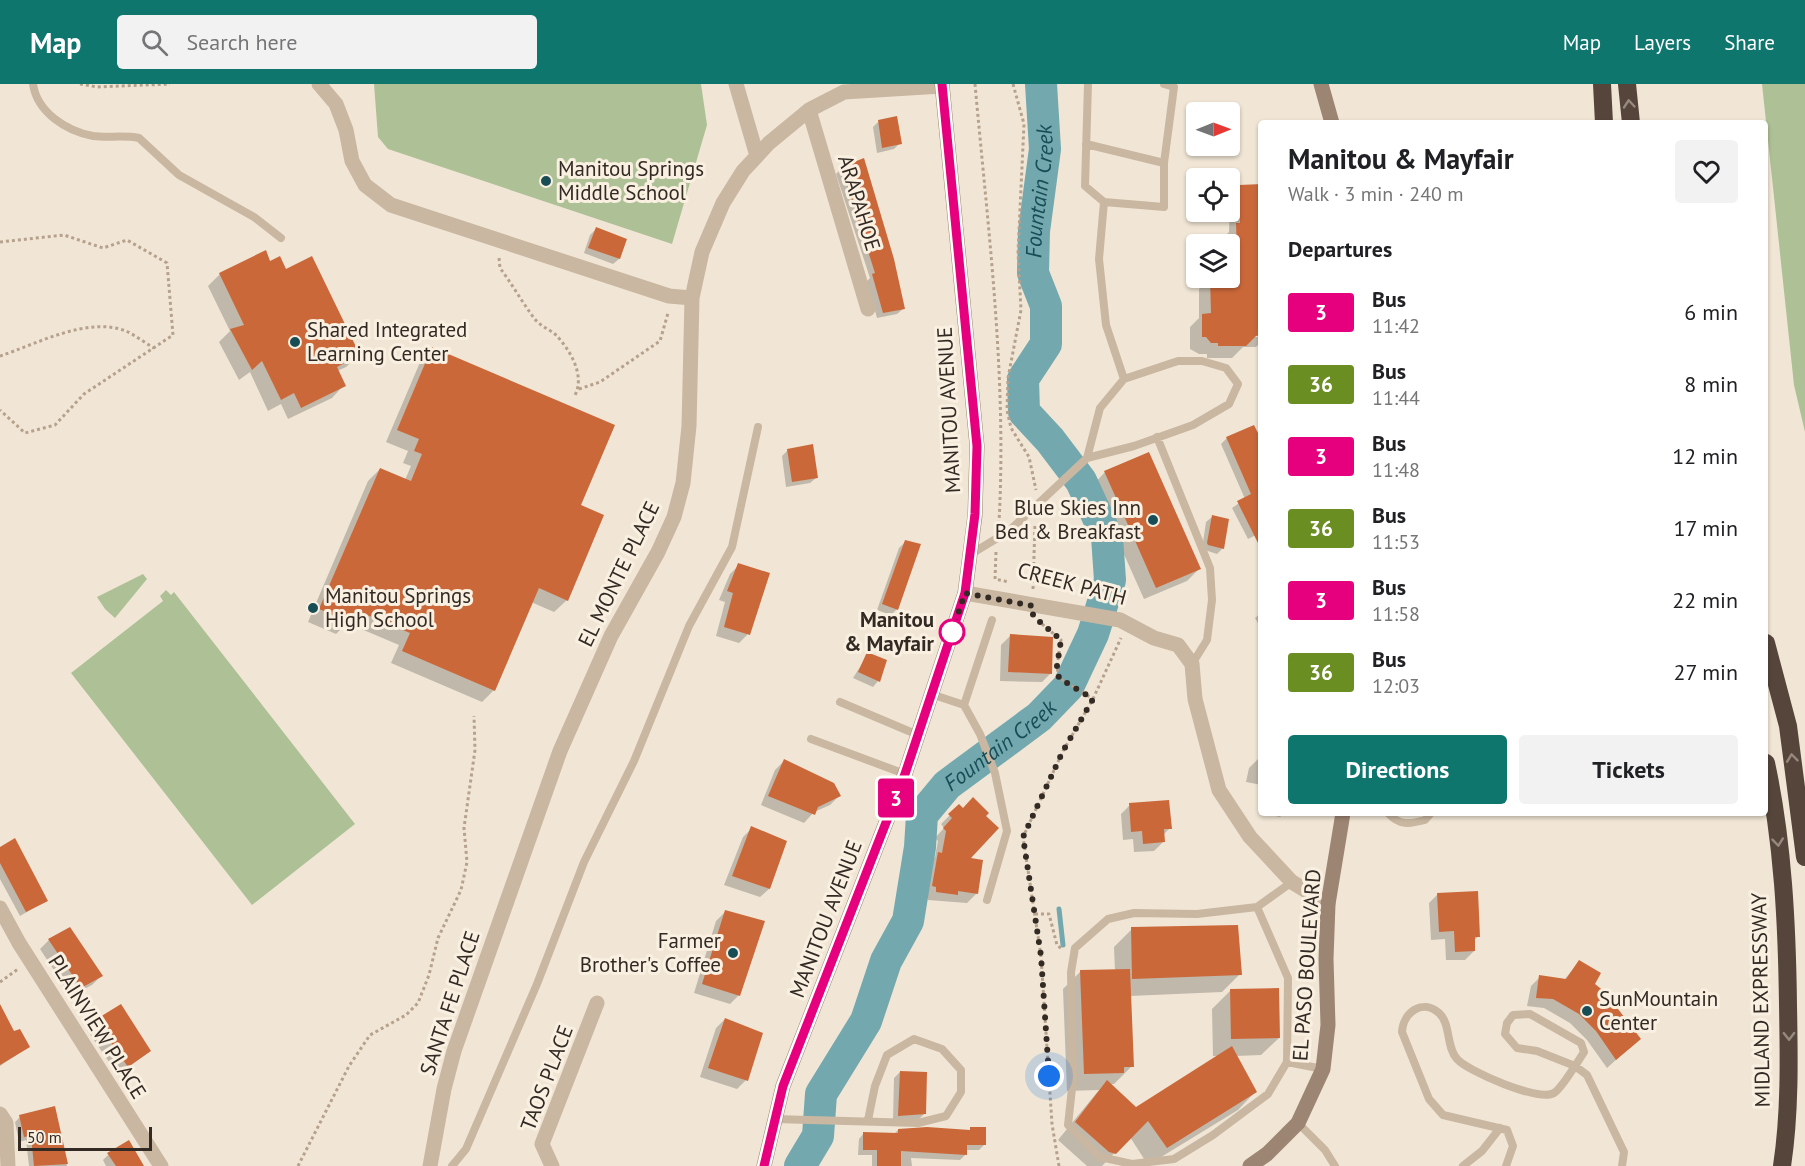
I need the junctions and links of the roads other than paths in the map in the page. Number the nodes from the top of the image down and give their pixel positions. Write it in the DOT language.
graph roads {
  1 [pos="33,84"];
  2 [pos="319,84"];
  3 [pos="736,84"];
  4 [pos="1088,84"];
  5 [pos="1164,84"];
  6 [pos="1321,84"];
  7 [pos="1602,84"];
  8 [pos="1627,84"];
  9 [pos="942,85"];
  10 [pos="891,87"];
  11 [pos="842,88"];
  12 [pos="809,110"];
  13 [pos="1331,120"];
  14 [pos="1604,120"];
  15 [pos="1630,120"];
  16 [pos="1086,144"];
  17 [pos="757,156"];
  18 [pos="1164,163"];
  19 [pos="1104,201"];
  20 [pos="281,238"];
  21 [pos="692,298"];
  22 [pos="868,309"];
  23 [pos="1124,379"];
  24 [pos="758,427"];
  25 [pos="1157,437"];
  26 [pos="1087,458"];
  27 [pos="971,554"];
  28 [pos="965,593"];
  29 [pos="992,620"];
  30 [pos="1768,651"];
  31 [pos="1192,664"];
  32 [pos="931,694"];
  33 [pos="840,702"];
  34 [pos="964,705"];
  35 [pos="918,735"];
  36 [pos="811,739"];
  37 [pos="1768,772"];
  38 [pos="905,774"];
  39 [pos="1342,816"];
  40 [pos="1390,816"];
  41 [pos="1428,816"];
  42 [pos="522,855"];
  43 [pos="1805,857"];
  44 [pos="1292,882"];
  45 [pos="987,900"];
  46 [pos="1328,903"];
  47 [pos="1257,907"];
  48 [pos="0,908"];
  49 [pos="597,1003"];
  50 [pos="1287,1062"];
  51 [pos="1575,1066"];
  52 [pos="1323,1069"];
  53 [pos="0,1114"];
  54 [pos="774,1119"];
  55 [pos="868,1120"];
  56 [pos="1298,1123"];
  57 [pos="1500,1128"];
  58 [pos="1333,1164"];
  59 [pos="8,1166"];
  60 [pos="161,1166"];
  61 [pos="430,1166"];
  62 [pos="452,1166"];
  63 [pos="552,1166"];
  64 [pos="764,1166"];
  65 [pos="1250,1166"];
  66 [pos="1344,1166"];
  67 [pos="1463,1166"];
  68 [pos="1506,1166"];
  69 [pos="1622,1166"];
  70 [pos="1782,1166"];
  1 -- 20 [label="lane"];
  2 -- 21 [label="street"];
  3 -- 17 [label="street"];
  4 -- 16 [label="lane"];
  5 -- 18 [label="lane"];
  6 -- 13 [label="main road"];
  7 -- 14 [label="highway"];
  15 -- 8 [label="highway, one-way"];
  9 -- 10 [label="street, EL MONTE PLACE"];
  9 -- 27 [label="main road, MANITOU AVENUE"];
  10 -- 11 [label="street, EL MONTE PLACE"];
  11 -- 12 [label="street, EL MONTE PLACE"];
  12 -- 17 [label="street, EL MONTE PLACE"];
  12 -- 22 [label="street, ARAPAHOE"];
  16 -- 18 [label="lane"];
  16 -- 19 [label="lane"];
  17 -- 21 [label="street, EL MONTE PLACE"];
  18 -- 19 [label="lane"];
  19 -- 23 [label="lane"];
  21 -- 42 [label="street, EL MONTE PLACE"];
  23 -- 25 [label="lane"];
  23 -- 26 [label="lane"];
  24 -- 62 [label="lane"];
  25 -- 26 [label="lane"];
  25 -- 31 [label="lane"];
  26 -- 27 [label="lane"];
  27 -- 28 [label="main road, MANITOU AVENUE"];
  28 -- 31 [label="street"];
  28 -- 32 [label="main road, MANITOU AVENUE"];
  29 -- 34 [label="lane"];
  43 -- 30 [label="highway, one-way"];
  31 -- 44 [label="street"];
  32 -- 34 [label="lane"];
  32 -- 35 [label="main road, MANITOU AVENUE"];
  33 -- 35 [label="lane"];
  34 -- 45 [label="lane"];
  35 -- 38 [label="main road, MANITOU AVENUE"];
  36 -- 38 [label="lane"];
  37 -- 70 [label="highway, MIDLAND EXPRESSWAY, one-way"];
  38 -- 54 [label="main road, MANITOU AVENUE"];
  39 -- 46 [label="main road, EL PASO BOULEVARD"];
  40 -- 41 [label="lane"];
  42 -- 61 [label="street, SANTA FE PLACE"];
  44 -- 46 [label="street"];
  44 -- 47 [label="lane"];
  46 -- 52 [label="main road, EL PASO BOULEVARD"];
  47 -- 50 [label="lane"];
  47 -- 50 [label="lane"];
  48 -- 60 [label="street, PLAINVIEW PLACE"];
  49 -- 63 [label="street, TAOS PLACE"];
  50 -- 52 [label="lane"];
  51 -- 51 [label="lane"];
  51 -- 57 [label="lane"];
  51 -- 69 [label="lane"];
  52 -- 56 [label="main road, EL PASO BOULEVARD"];
  53 -- 59 [label="street"];
  54 -- 55 [label="lane"];
  54 -- 64 [label="main road, MANITOU AVENUE"];
  55 -- 55 [label="lane"];
  56 -- 58 [label="lane"];
  56 -- 65 [label="main road, EL PASO BOULEVARD"];
  57 -- 67 [label="lane"];
  57 -- 68 [label="lane"];
  58 -- 66 [label="lane"];
}
